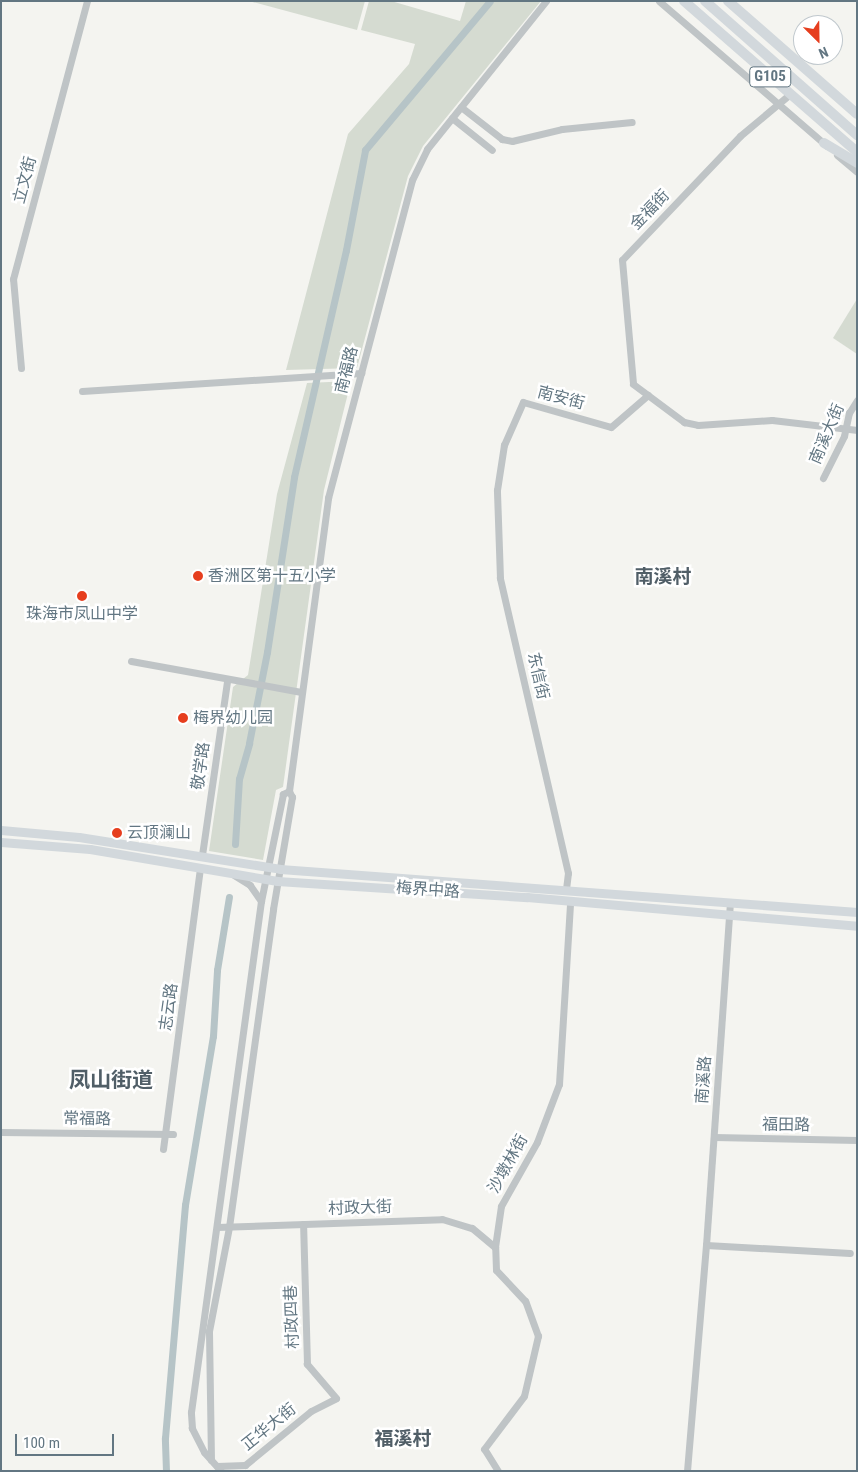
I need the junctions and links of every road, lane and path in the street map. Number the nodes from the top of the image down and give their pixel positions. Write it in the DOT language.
graph roads {
  1 [pos="87,1"];
  2 [pos="546,1"];
  3 [pos="659,1"];
  4 [pos="684,1"];
  5 [pos="704,1"];
  6 [pos="711,1"];
  7 [pos="728,1"];
  8 [pos="790,94"];
  9 [pos="780,104"];
  10 [pos="462,107"];
  11 [pos="857,114"];
  12 [pos="452,118"];
  13 [pos="632,122"];
  14 [pos="857,131"];
  15 [pos="857,135"];
  16 [pos="824,143"];
  17 [pos="492,150"];
  18 [pos="857,152"];
  19 [pos="857,163"];
  20 [pos="857,172"];
  21 [pos="21,368"];
  22 [pos="361,374"];
  23 [pos="82,391"];
  24 [pos="648,395"];
  25 [pos="857,400"];
  26 [pos="845,428"];
  27 [pos="857,430"];
  28 [pos="503,468"];
  29 [pos="823,478"];
  30 [pos="131,661"];
  31 [pos="228,681"];
  32 [pos="301,692"];
  33 [pos="289,792"];
  34 [pos="1,830"];
  35 [pos="1,842"];
  36 [pos="180,852"];
  37 [pos="202,855"];
  38 [pos="178,865"];
  39 [pos="268,867"];
  40 [pos="200,869"];
  41 [pos="280,869"];
  42 [pos="234,874"];
  43 [pos="265,879"];
  44 [pos="277,881"];
  45 [pos="566,889"];
  46 [pos="261,901"];
  47 [pos="570,902"];
  48 [pos="730,902"];
  49 [pos="857,912"];
  50 [pos="729,917"];
  51 [pos="857,926"];
  52 [pos="1,1132"];
  53 [pos="169,1133"];
  54 [pos="714,1137"];
  55 [pos="857,1140"];
  56 [pos="163,1149"];
  57 [pos="303,1224"];
  58 [pos="229,1226"];
  59 [pos="218,1227"];
  60 [pos="706,1245"];
  61 [pos="496,1247"];
  62 [pos="850,1252"];
  63 [pos="336,1398"];
  64 [pos="211,1460"];
  65 [pos="219,1468"];
  66 [pos="498,1471"];
  67 [pos="687,1471"];
  1 -- 21 [label="street, 立文街"];
  2 -- 10 [label="street, 南福路"];
  3 -- 9 [label="street"];
  4 -- 8 [label="highway, G105"];
  5 -- 15 [label="highway"];
  6 -- 14 [label="highway, G105"];
  7 -- 11 [label="highway"];
  8 -- 9 [label="street, 金福街"];
  8 -- 18 [label="highway, G105"];
  9 -- 16 [label="street"];
  9 -- 24 [label="street, 金福街"];
  10 -- 12 [label="street, 南福路"];
  10 -- 13 [label="street"];
  12 -- 17 [label="street"];
  12 -- 22 [label="street, 南福路"];
  16 -- 19 [label="highway"];
  16 -- 20 [label="street"];
  22 -- 23 [label="street"];
  22 -- 32 [label="street, 南福路"];
  24 -- 26 [label="street"];
  24 -- 28 [label="street, 南安街"];
  25 -- 26 [label="street, 南溪大街"];
  26 -- 27 [label="street"];
  26 -- 29 [label="street, 南溪大街"];
  28 -- 45 [label="street, 东信街"];
  30 -- 31 [label="street"];
  31 -- 32 [label="street"];
  31 -- 37 [label="street, 敬学路"];
  32 -- 33 [label="street, 南福路"];
  33 -- 39 [label="street"];
  33 -- 41 [label="street"];
  34 -- 36 [label="main road, 梅界中路"];
  35 -- 38 [label="main road, 梅界中路"];
  36 -- 37 [label="main road, 梅界中路"];
  36 -- 38 [label="street"];
  37 -- 39 [label="main road, 梅界中路"];
  38 -- 40 [label="main road, 梅界中路"];
  39 -- 41 [label="main road, 梅界中路"];
  39 -- 43 [label="street"];
  40 -- 42 [label="main road, 梅界中路"];
  40 -- 53 [label="street, 志云路"];
  41 -- 44 [label="street"];
  41 -- 45 [label="main road, 梅界中路"];
  42 -- 43 [label="main road, 梅界中路"];
  42 -- 46 [label="street"];
  43 -- 44 [label="main road, 梅界中路"];
  43 -- 46 [label="street"];
  44 -- 47 [label="main road, 梅界中路"];
  44 -- 58 [label="street"];
  45 -- 48 [label="main road, 梅界中路"];
  46 -- 59 [label="street"];
  47 -- 50 [label="main road, 梅界中路"];
  47 -- 61 [label="street, 沙墩林街"];
  48 -- 49 [label="main road, 梅界中路"];
  48 -- 50 [label="street, 南溪路"];
  50 -- 51 [label="main road, 梅界中路"];
  50 -- 54 [label="street, 南溪路"];
  52 -- 53 [label="street, 常福路"];
  53 -- 56 [label="street, 志云路"];
  54 -- 55 [label="street, 福田路"];
  54 -- 60 [label="street, 南溪路"];
  57 -- 58 [label="street, 村政大街"];
  57 -- 61 [label="street, 村政大街"];
  57 -- 63 [label="street, 村政四巷"];
  58 -- 59 [label="street, 村政大街"];
  58 -- 64 [label="street"];
  59 -- 64 [label="street"];
  60 -- 62 [label="street"];
  60 -- 67 [label="street, 南溪路"];
  61 -- 66 [label="street, 沙墩林街"];
  63 -- 65 [label="street, 正华大街"];
  64 -- 65 [label="street"];
}
